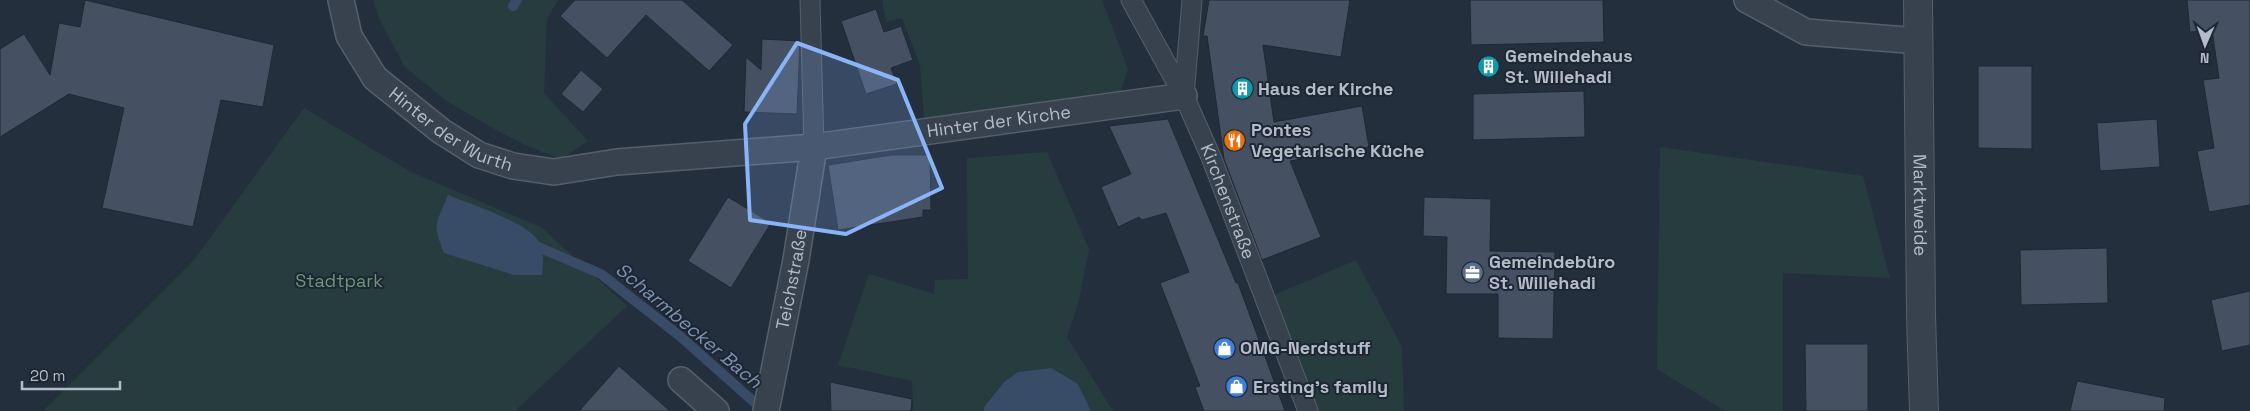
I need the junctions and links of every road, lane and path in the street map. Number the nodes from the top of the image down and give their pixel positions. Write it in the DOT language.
graph roads {
  1 [pos="340,0"];
  2 [pos="810,0"];
  3 [pos="1132,0"];
  4 [pos="1192,0"];
  5 [pos="1747,0"];
  6 [pos="1918,0"];
  7 [pos="1919,41"];
  8 [pos="1184,96"];
  9 [pos="814,147"];
  10 [pos="617,162"];
  11 [pos="681,380"];
  12 [pos="767,403"];
  13 [pos="716,411"];
  14 [pos="1308,411"];
  15 [pos="1924,411"];
  1 -- 10 [label="street, Hinter der Wurth"];
  2 -- 9 [label="street"];
  3 -- 8 [label="street, Kirchenstraße"];
  4 -- 8 [label="street"];
  5 -- 7 [label="street"];
  6 -- 7 [label="street, Marktweide"];
  7 -- 15 [label="street, Marktweide"];
  8 -- 9 [label="street, Hinter der Kirche"];
  8 -- 14 [label="street, Kirchenstraße"];
  9 -- 10 [label="street, Hinter der Kirche"];
  9 -- 12 [label="street, Teichstraße"];
  11 -- 13 [label="street"];
}
